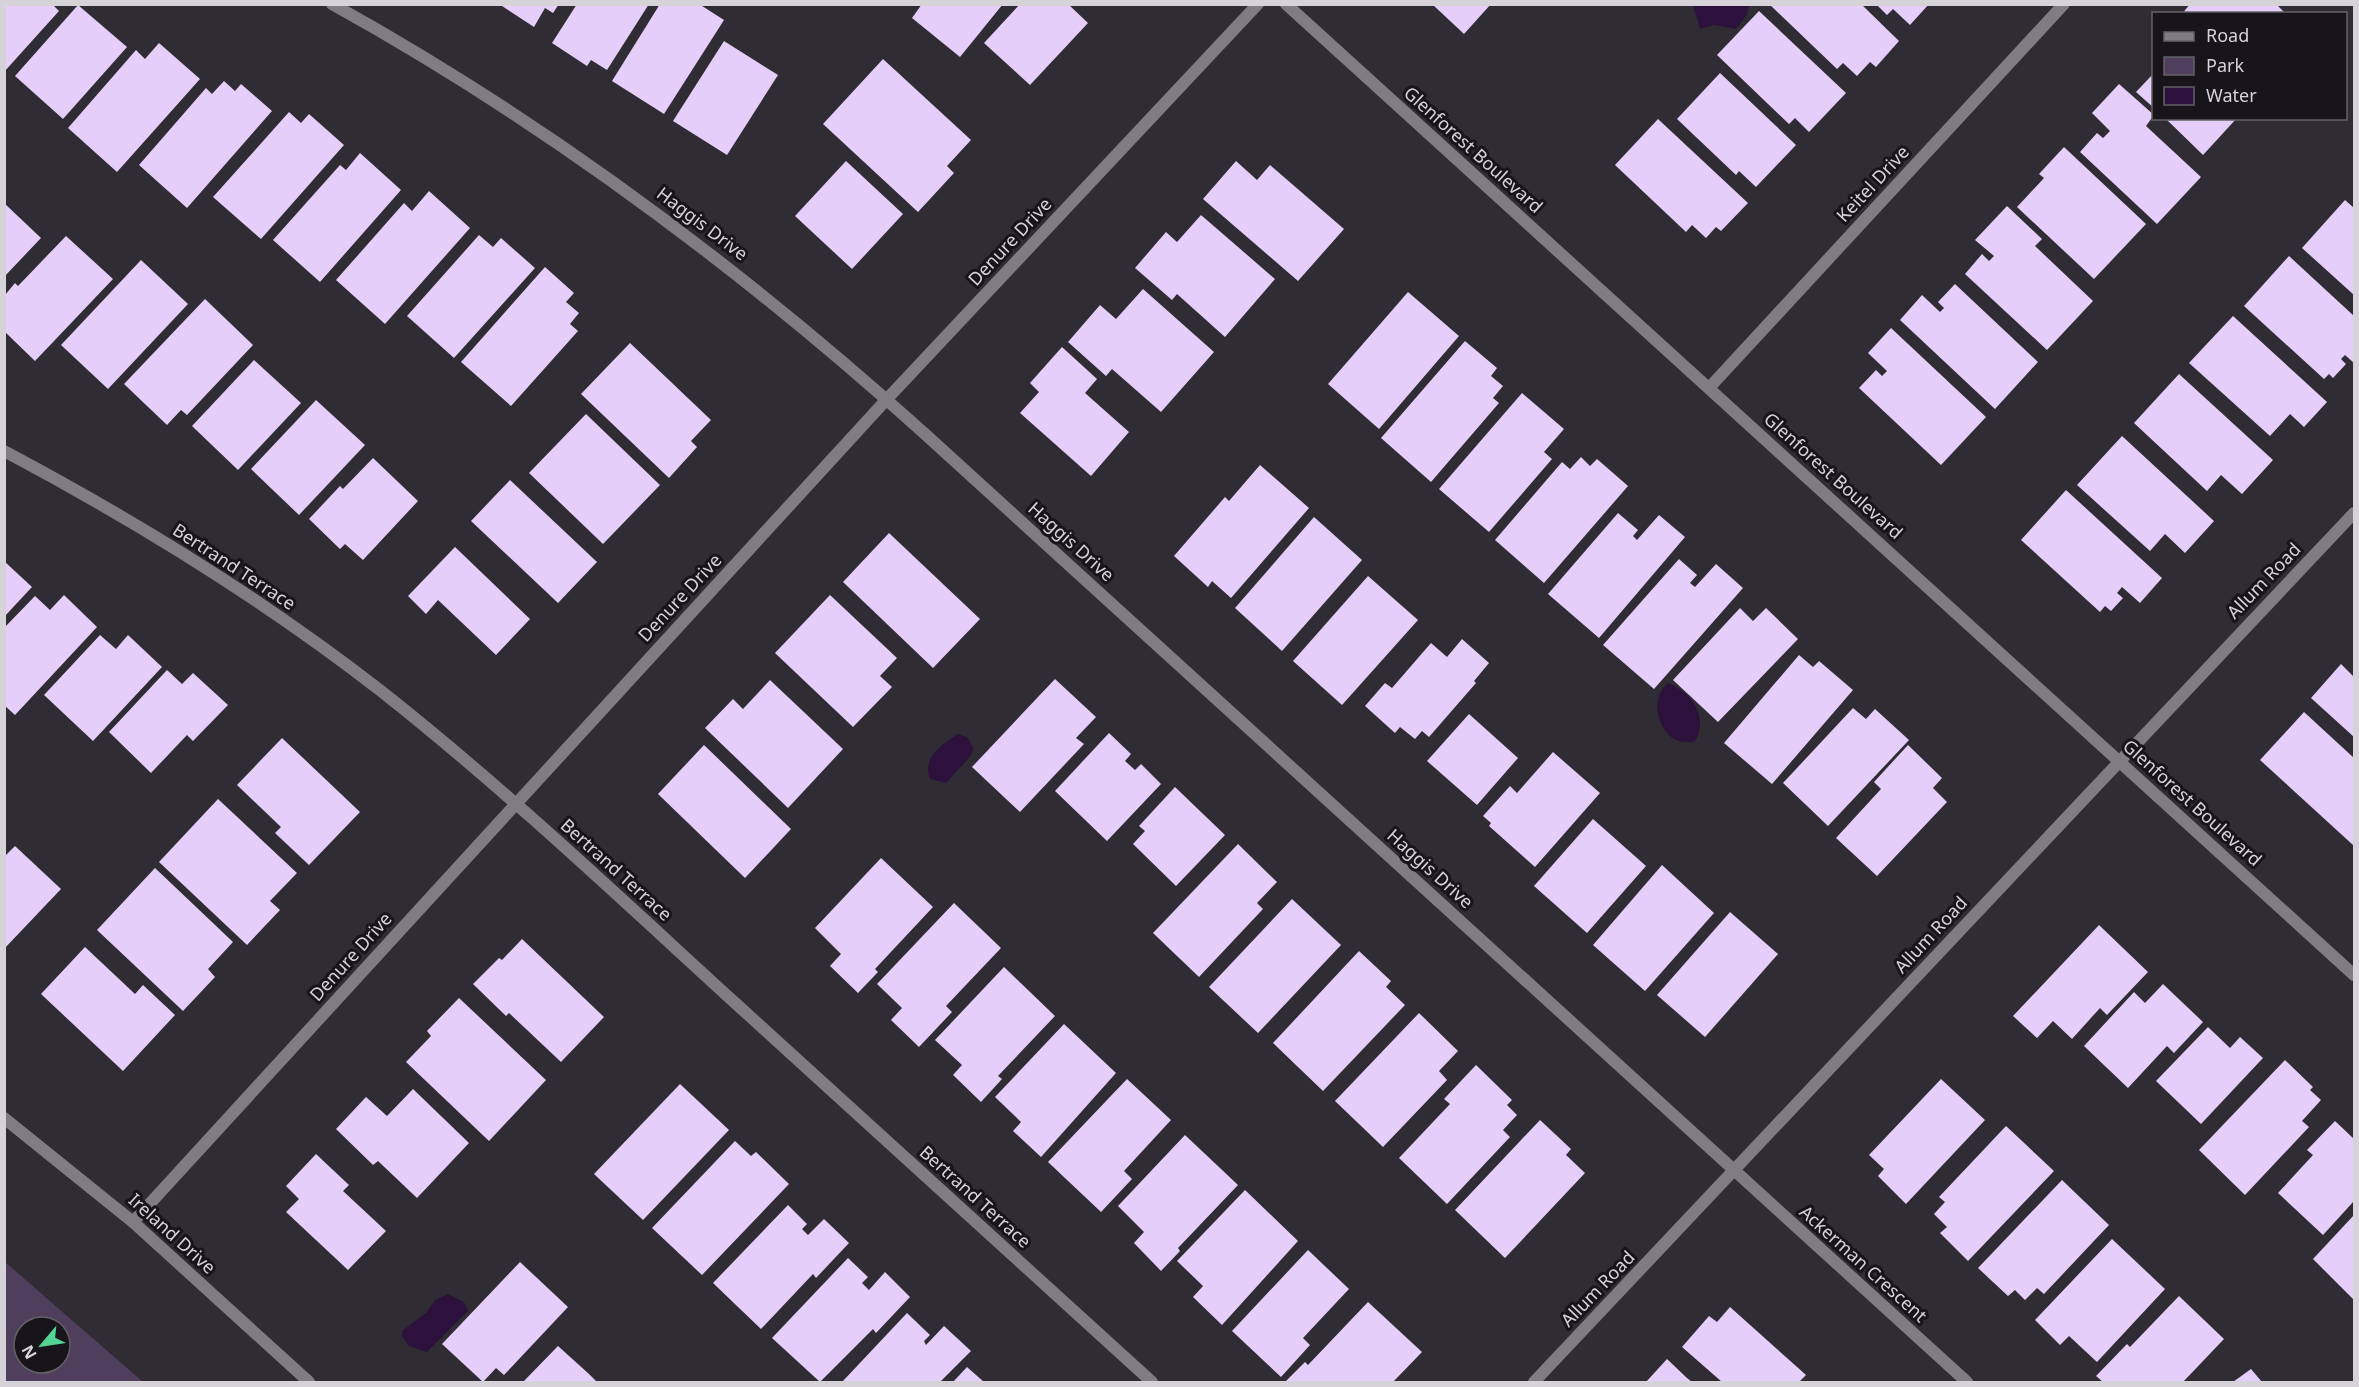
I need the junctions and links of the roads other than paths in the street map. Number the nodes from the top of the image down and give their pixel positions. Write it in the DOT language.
graph roads {
  1 [pos="332,4"];
  2 [pos="1258,4"];
  3 [pos="1286,4"];
  4 [pos="2064,4"];
  5 [pos="1709,388"];
  6 [pos="886,399"];
  7 [pos="4,452"];
  8 [pos="2355,513"];
  9 [pos="2119,760"];
  10 [pos="516,804"];
  11 [pos="2355,975"];
  12 [pos="4,1118"];
  13 [pos="1735,1171"];
  14 [pos="133,1222"];
  15 [pos="309,1383"];
  16 [pos="1152,1383"];
  17 [pos="1534,1383"];
  18 [pos="1967,1383"];
  1 -- 6 [label="street, Haggis Drive"];
  2 -- 6 [label="street, Denure Drive"];
  3 -- 5 [label="street, Glenforest Boulevard"];
  4 -- 5 [label="street, Keitel Drive"];
  5 -- 9 [label="street, Glenforest Boulevard"];
  6 -- 10 [label="street, Denure Drive"];
  6 -- 13 [label="street, Haggis Drive"];
  7 -- 10 [label="street, Bertrand Terrace"];
  8 -- 9 [label="street, Allum Road"];
  9 -- 11 [label="street, Glenforest Boulevard"];
  9 -- 13 [label="street, Allum Road"];
  10 -- 14 [label="street, Denure Drive"];
  10 -- 16 [label="street, Bertrand Terrace"];
  12 -- 14 [label="street, Ireland Drive"];
  13 -- 17 [label="street, Allum Road"];
  13 -- 18 [label="street, Ackerman Crescent"];
  14 -- 15 [label="street, Ireland Drive"];
}
